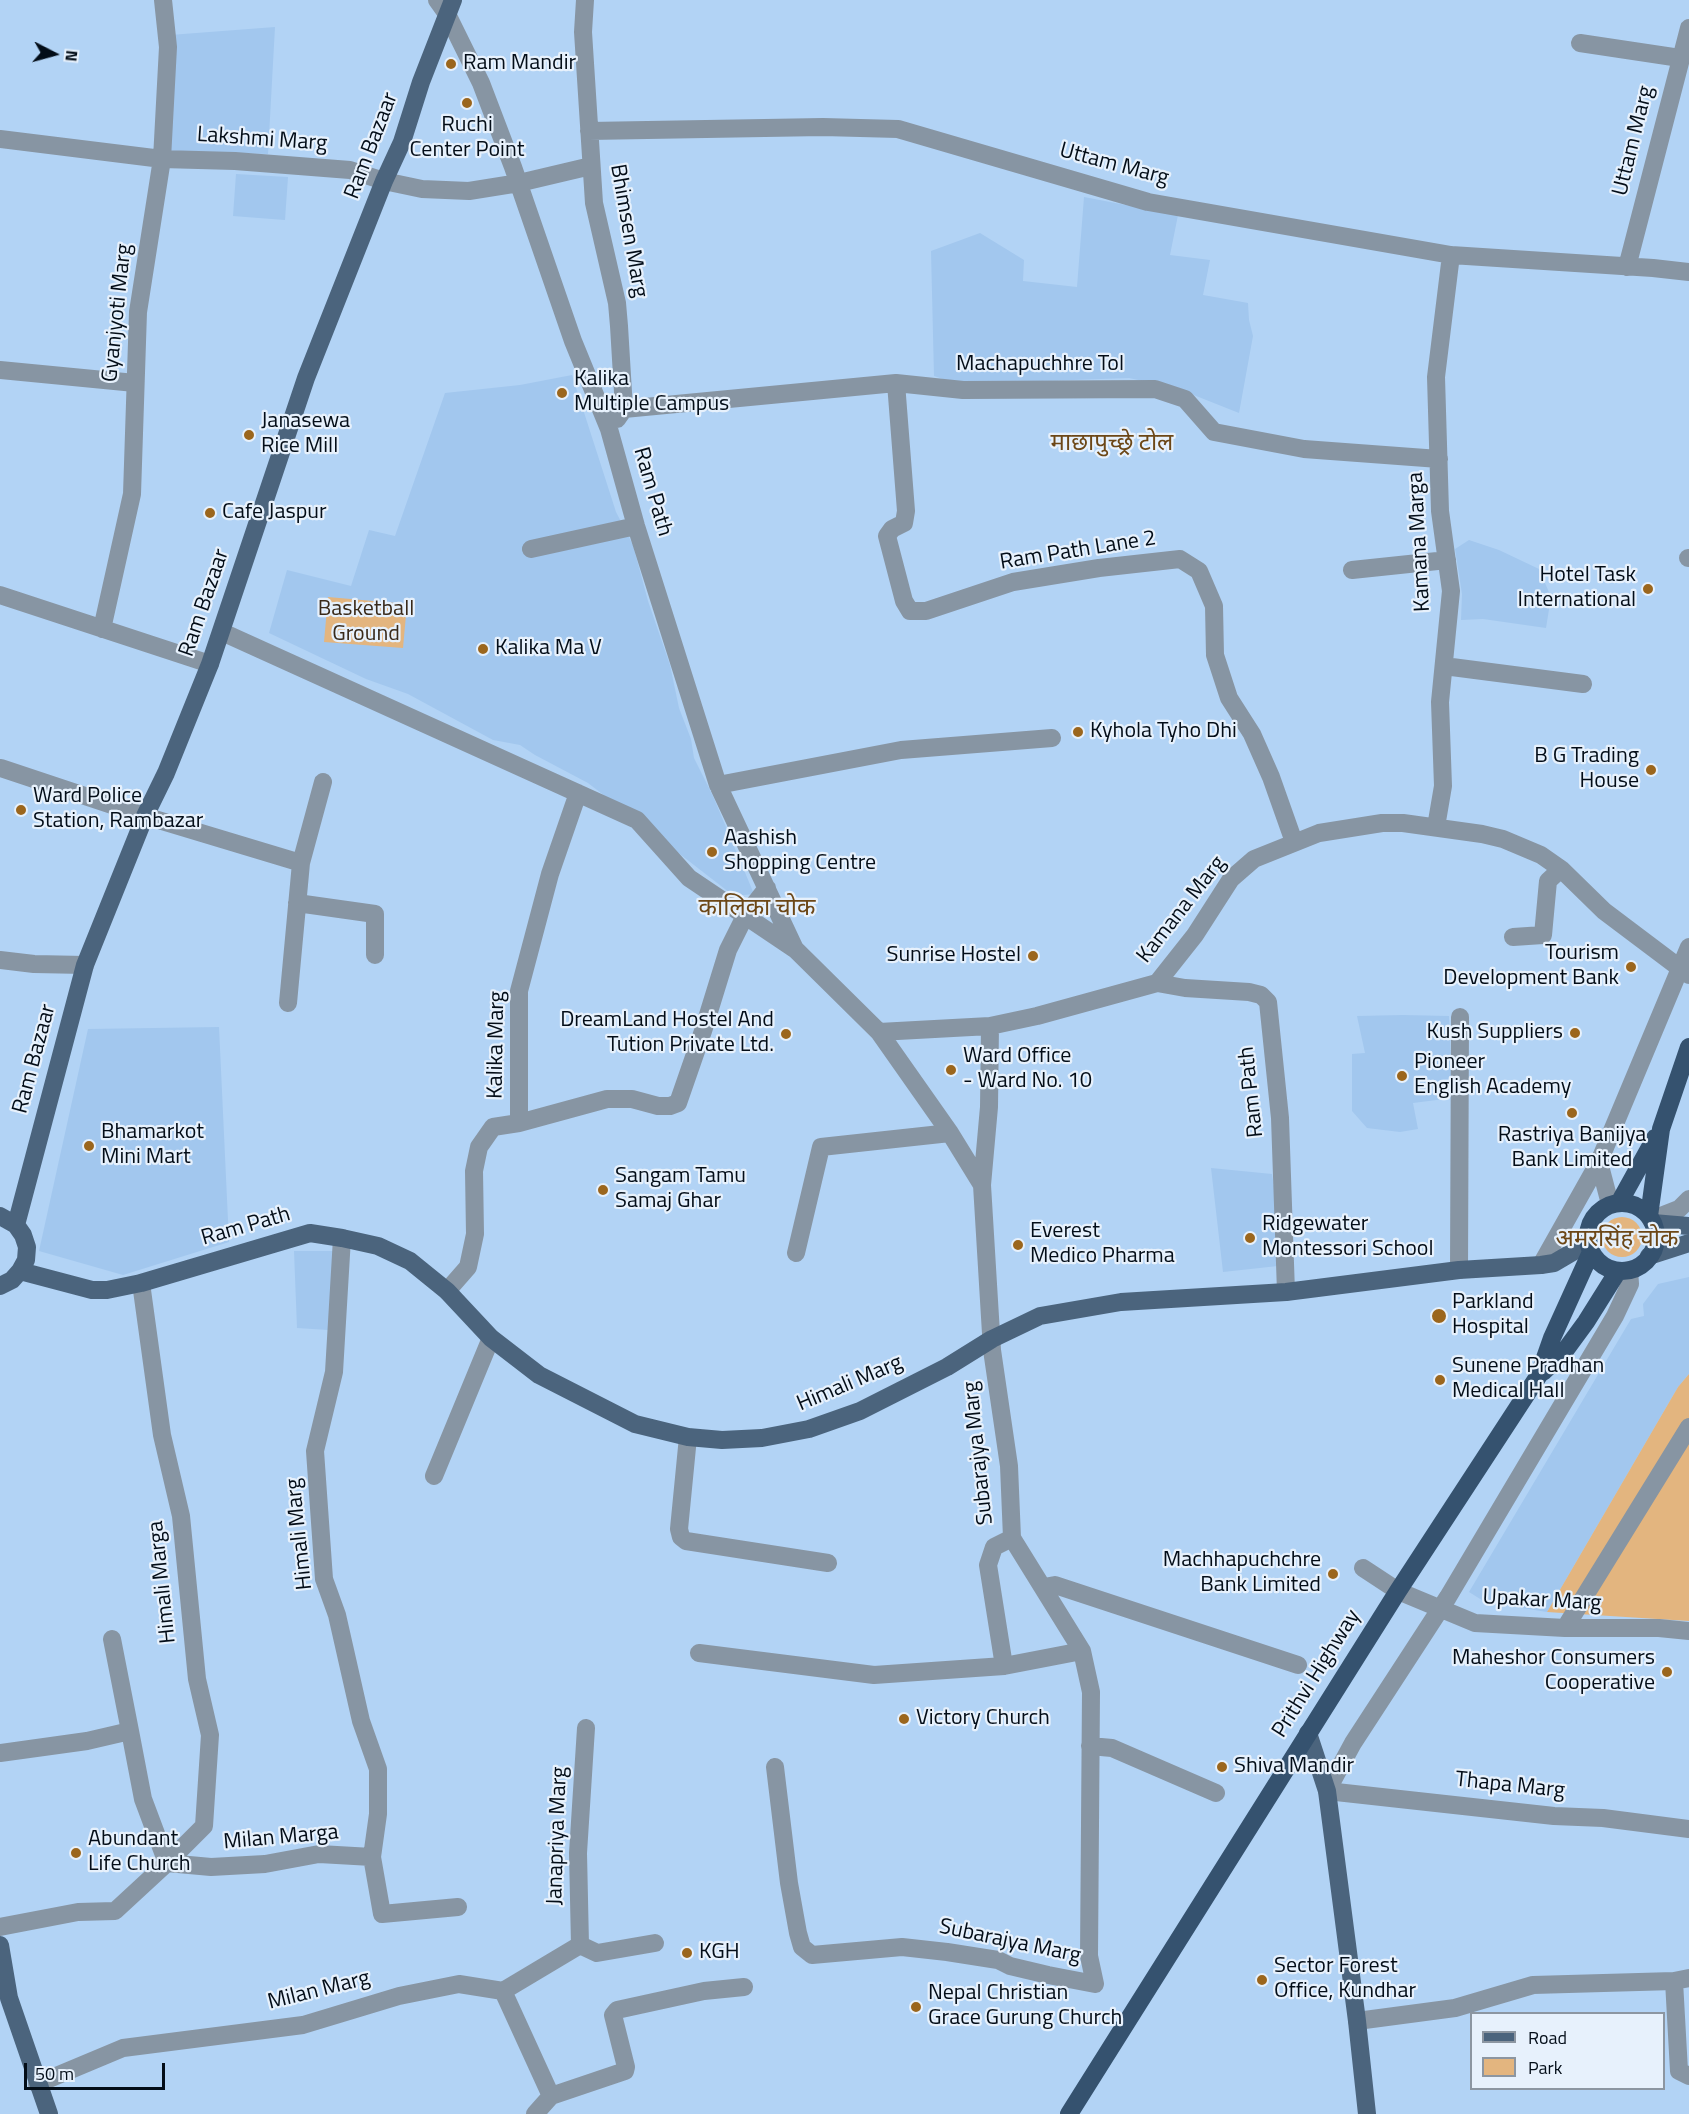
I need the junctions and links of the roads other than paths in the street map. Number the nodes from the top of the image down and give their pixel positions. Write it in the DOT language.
graph roads {
  1 [pos="163,0"];
  2 [pos="585,0"];
  3 [pos="446,5"];
  4 [pos="1689,28"];
  5 [pos="1580,43"];
  6 [pos="1680,58"];
  7 [pos="590,131"];
  8 [pos="0,139"];
  9 [pos="162,159"];
  10 [pos="591,166"];
  11 [pos="384,181"];
  12 [pos="519,183"];
  13 [pos="1451,255"];
  14 [pos="1627,267"];
  15 [pos="1689,272"];
  16 [pos="0,370"];
  17 [pos="135,383"];
  18 [pos="896,383"];
  19 [pos="624,409"];
  20 [pos="609,429"];
  21 [pos="1439,459"];
  22 [pos="636,526"];
  23 [pos="531,549"];
  24 [pos="1447,560"];
  25 [pos="1352,570"];
  26 [pos="0,595"];
  27 [pos="102,629"];
  28 [pos="222,632"];
  29 [pos="210,664"];
  30 [pos="1444,666"];
  31 [pos="1583,684"];
  32 [pos="1052,738"];
  33 [pos="1,768"];
  34 [pos="323,782"];
  35 [pos="718,785"];
  36 [pos="578,793"];
  37 [pos="145,816"];
  38 [pos="1436,827"];
  39 [pos="1294,842"];
  40 [pos="301,863"];
  41 [pos="1561,869"];
  42 [pos="766,888"];
  43 [pos="297,903"];
  44 [pos="745,916"];
  45 [pos="1513,937"];
  46 [pos="1689,947"];
  47 [pos="796,950"];
  48 [pos="375,956"];
  49 [pos="0,960"];
  50 [pos="85,965"];
  51 [pos="1685,972"];
  52 [pos="1157,983"];
  53 [pos="288,1003"];
  54 [pos="1460,1017"];
  55 [pos="990,1026"];
  56 [pos="879,1032"];
  57 [pos="1689,1047"];
  58 [pos="519,1123"];
  59 [pos="1661,1129"];
  60 [pos="950,1133"];
  61 [pos="1599,1162"];
  62 [pos="982,1185"];
  63 [pos="1689,1199"];
  64 [pos="1615,1203"];
  65 [pos="8,1220"];
  66 [pos="1651,1220"];
  67 [pos="1689,1226"];
  68 [pos="342,1238"];
  69 [pos="1689,1243"];
  70 [pos="1590,1248"];
  71 [pos="796,1253"];
  72 [pos="1649,1256"];
  73 [pos="1541,1265"];
  74 [pos="1459,1270"];
  75 [pos="1624,1270"];
  76 [pos="20,1271"];
  77 [pos="141,1283"];
  78 [pos="0,1286"];
  79 [pos="447,1291"];
  80 [pos="1286,1292"];
  81 [pos="491,1338"];
  82 [pos="992,1339"];
  83 [pos="1539,1375"];
  84 [pos="1689,1427"];
  85 [pos="688,1437"];
  86 [pos="434,1476"];
  87 [pos="1012,1538"];
  88 [pos="828,1563"];
  89 [pos="1363,1568"];
  90 [pos="1044,1587"];
  91 [pos="1398,1591"];
  92 [pos="1440,1607"];
  93 [pos="1565,1628"];
  94 [pos="1689,1631"];
  95 [pos="112,1639"];
  96 [pos="1082,1651"];
  97 [pos="699,1653"];
  98 [pos="1298,1665"];
  99 [pos="1004,1666"];
  100 [pos="586,1728"];
  101 [pos="129,1731"];
  102 [pos="1308,1733"];
  103 [pos="1090,1746"];
  104 [pos="0,1753"];
  105 [pos="775,1767"];
  106 [pos="1327,1791"];
  107 [pos="1216,1793"];
  108 [pos="1689,1829"];
  109 [pos="372,1857"];
  110 [pos="167,1863"];
  111 [pos="458,1907"];
  112 [pos="0,1927"];
  113 [pos="655,1943"];
  114 [pos="0,1945"];
  115 [pos="580,1945"];
  116 [pos="1682,1980"];
  117 [pos="744,1987"];
  118 [pos="502,1991"];
  119 [pos="5,1993"];
  120 [pos="1357,2021"];
  121 [pos="1689,2076"];
  122 [pos="37,2084"];
  123 [pos="551,2096"];
  124 [pos="49,2114"];
  125 [pos="535,2114"];
  126 [pos="1069,2114"];
  127 [pos="1367,2114"];
  1 -- 9 [label="street, Gyanjyoti Marg"];
  2 -- 7 [label="street, Bhimsen Marg"];
  3 -- 11 [label="main road, Ram Bazaar"];
  3 -- 12 [label="street, Ram Path"];
  4 -- 6 [label="street, Uttam Marg"];
  5 -- 6 [label="street"];
  6 -- 14 [label="street, Uttam Marg"];
  7 -- 10 [label="street, Bhimsen Marg"];
  7 -- 13 [label="street, Uttam Marg"];
  8 -- 9 [label="street, Lakshmi Marg"];
  9 -- 11 [label="street, Lakshmi Marg"];
  9 -- 17 [label="street, Gyanjyoti Marg"];
  10 -- 12 [label="street, Lakshmi Marg"];
  10 -- 19 [label="street, Bhimsen Marg"];
  11 -- 12 [label="street, Lakshmi Marg"];
  11 -- 28 [label="main road, Ram Bazaar"];
  12 -- 20 [label="street, Ram Path"];
  13 -- 14 [label="street, Uttam Marg"];
  13 -- 21 [label="street, Kamana Marga"];
  14 -- 15 [label="street, Uttam Marg"];
  16 -- 17 [label="street"];
  17 -- 27 [label="street, Gyanjyoti Marg"];
  18 -- 19 [label="street, Machapuchhre Tol"];
  18 -- 21 [label="street, Machapuchhre Tol"];
  18 -- 39 [label="street, Ram Path Lane 2"];
  19 -- 20 [label="street"];
  20 -- 22 [label="street, Ram Path"];
  21 -- 24 [label="street, Kamana Marga"];
  22 -- 23 [label="street"];
  22 -- 35 [label="street, Ram Path"];
  24 -- 25 [label="street"];
  24 -- 30 [label="street, Kamana Marga"];
  26 -- 27 [label="street"];
  27 -- 29 [label="street"];
  28 -- 29 [label="main road, Ram Bazaar"];
  28 -- 36 [label="street"];
  29 -- 37 [label="main road, Ram Bazaar"];
  30 -- 31 [label="street"];
  30 -- 38 [label="street, Kamana Marga"];
  32 -- 35 [label="street"];
  33 -- 37 [label="street"];
  34 -- 40 [label="street"];
  35 -- 42 [label="street, Ram Path"];
  36 -- 44 [label="street"];
  36 -- 58 [label="street, Kalika Marg"];
  37 -- 40 [label="street"];
  37 -- 50 [label="main road, Ram Bazaar"];
  38 -- 39 [label="street, Kamana Marg"];
  38 -- 41 [label="street, Kamana Marg"];
  39 -- 52 [label="street, Kamana Marg"];
  40 -- 43 [label="street"];
  41 -- 45 [label="street"];
  41 -- 51 [label="street, Kamana Marg"];
  42 -- 44 [label="street"];
  42 -- 47 [label="street, Ram Path"];
  43 -- 48 [label="street"];
  43 -- 53 [label="street"];
  44 -- 47 [label="street"];
  44 -- 58 [label="street, Kalika Marg"];
  46 -- 51 [label="street"];
  47 -- 56 [label="street"];
  49 -- 50 [label="street"];
  50 -- 65 [label="main road, Ram Bazaar"];
  51 -- 61 [label="street"];
  52 -- 55 [label="street, Kamana Marg"];
  52 -- 80 [label="street, Ram Path"];
  54 -- 74 [label="street"];
  55 -- 56 [label="street, Kamana Marg"];
  55 -- 62 [label="street, Subarajya Marg"];
  56 -- 60 [label="street"];
  57 -- 59 [label="highway"];
  58 -- 79 [label="street"];
  59 -- 64 [label="highway, Prithvi Highway"];
  59 -- 66 [label="highway"];
  60 -- 62 [label="street"];
  60 -- 71 [label="street"];
  61 -- 64 [label="street"];
  61 -- 73 [label="street"];
  62 -- 82 [label="street, Subarajya Marg"];
  63 -- 66 [label="street"];
  64 -- 66 [label="highway"];
  64 -- 70 [label="highway, Prithvi Highway"];
  65 -- 76 [label="main road"];
  66 -- 67 [label="main road"];
  66 -- 72 [label="highway"];
  68 -- 77 [label="main road, Ram Path"];
  68 -- 79 [label="main road, Ram Path"];
  68 -- 109 [label="street, Himali Marg"];
  69 -- 72 [label="main road"];
  70 -- 73 [label="main road"];
  70 -- 75 [label="highway"];
  70 -- 83 [label="highway, Prithvi Highway"];
  72 -- 75 [label="highway"];
  73 -- 74 [label="main road"];
  74 -- 80 [label="main road"];
  75 -- 83 [label="highway"];
  75 -- 92 [label="street"];
  76 -- 77 [label="main road, Ram Path"];
  76 -- 78 [label="main road"];
  77 -- 110 [label="street, Himali Marga"];
  79 -- 81 [label="main road, Ram Path"];
  80 -- 82 [label="main road"];
  81 -- 85 [label="main road, Himali Marg"];
  81 -- 86 [label="street"];
  82 -- 85 [label="main road, Himali Marg"];
  82 -- 87 [label="street, Subarajya Marg"];
  83 -- 91 [label="highway, Prithvi Highway"];
  84 -- 93 [label="street"];
  85 -- 88 [label="street"];
  87 -- 90 [label="street, Subarajya Marg"];
  87 -- 99 [label="street"];
  89 -- 91 [label="street, Upakar Marg"];
  90 -- 96 [label="street, Subarajya Marg"];
  90 -- 98 [label="street"];
  91 -- 92 [label="street, Upakar Marg"];
  91 -- 102 [label="highway, Prithvi Highway"];
  92 -- 93 [label="street, Upakar Marg"];
  92 -- 106 [label="street"];
  93 -- 94 [label="street, Upakar Marg"];
  95 -- 101 [label="street"];
  96 -- 99 [label="street"];
  96 -- 103 [label="street, Subarajya Marg"];
  97 -- 99 [label="street"];
  100 -- 115 [label="street, Janapriya Marg"];
  101 -- 104 [label="street"];
  101 -- 110 [label="street"];
  102 -- 106 [label="main road"];
  102 -- 126 [label="highway, Prithvi Highway"];
  103 -- 105 [label="street, Subarajya Marg"];
  103 -- 107 [label="street"];
  106 -- 108 [label="street, Thapa Marg"];
  106 -- 120 [label="main road"];
  109 -- 110 [label="street, Milan Marga"];
  109 -- 111 [label="street"];
  110 -- 112 [label="street"];
  113 -- 115 [label="street"];
  114 -- 119 [label="main road"];
  115 -- 118 [label="street"];
  116 -- 120 [label="street"];
  116 -- 121 [label="street"];
  117 -- 123 [label="street"];
  118 -- 122 [label="street, Milan Marg"];
  118 -- 123 [label="street"];
  119 -- 122 [label="main road"];
  120 -- 127 [label="main road"];
  122 -- 124 [label="main road"];
  123 -- 125 [label="street"];
}
